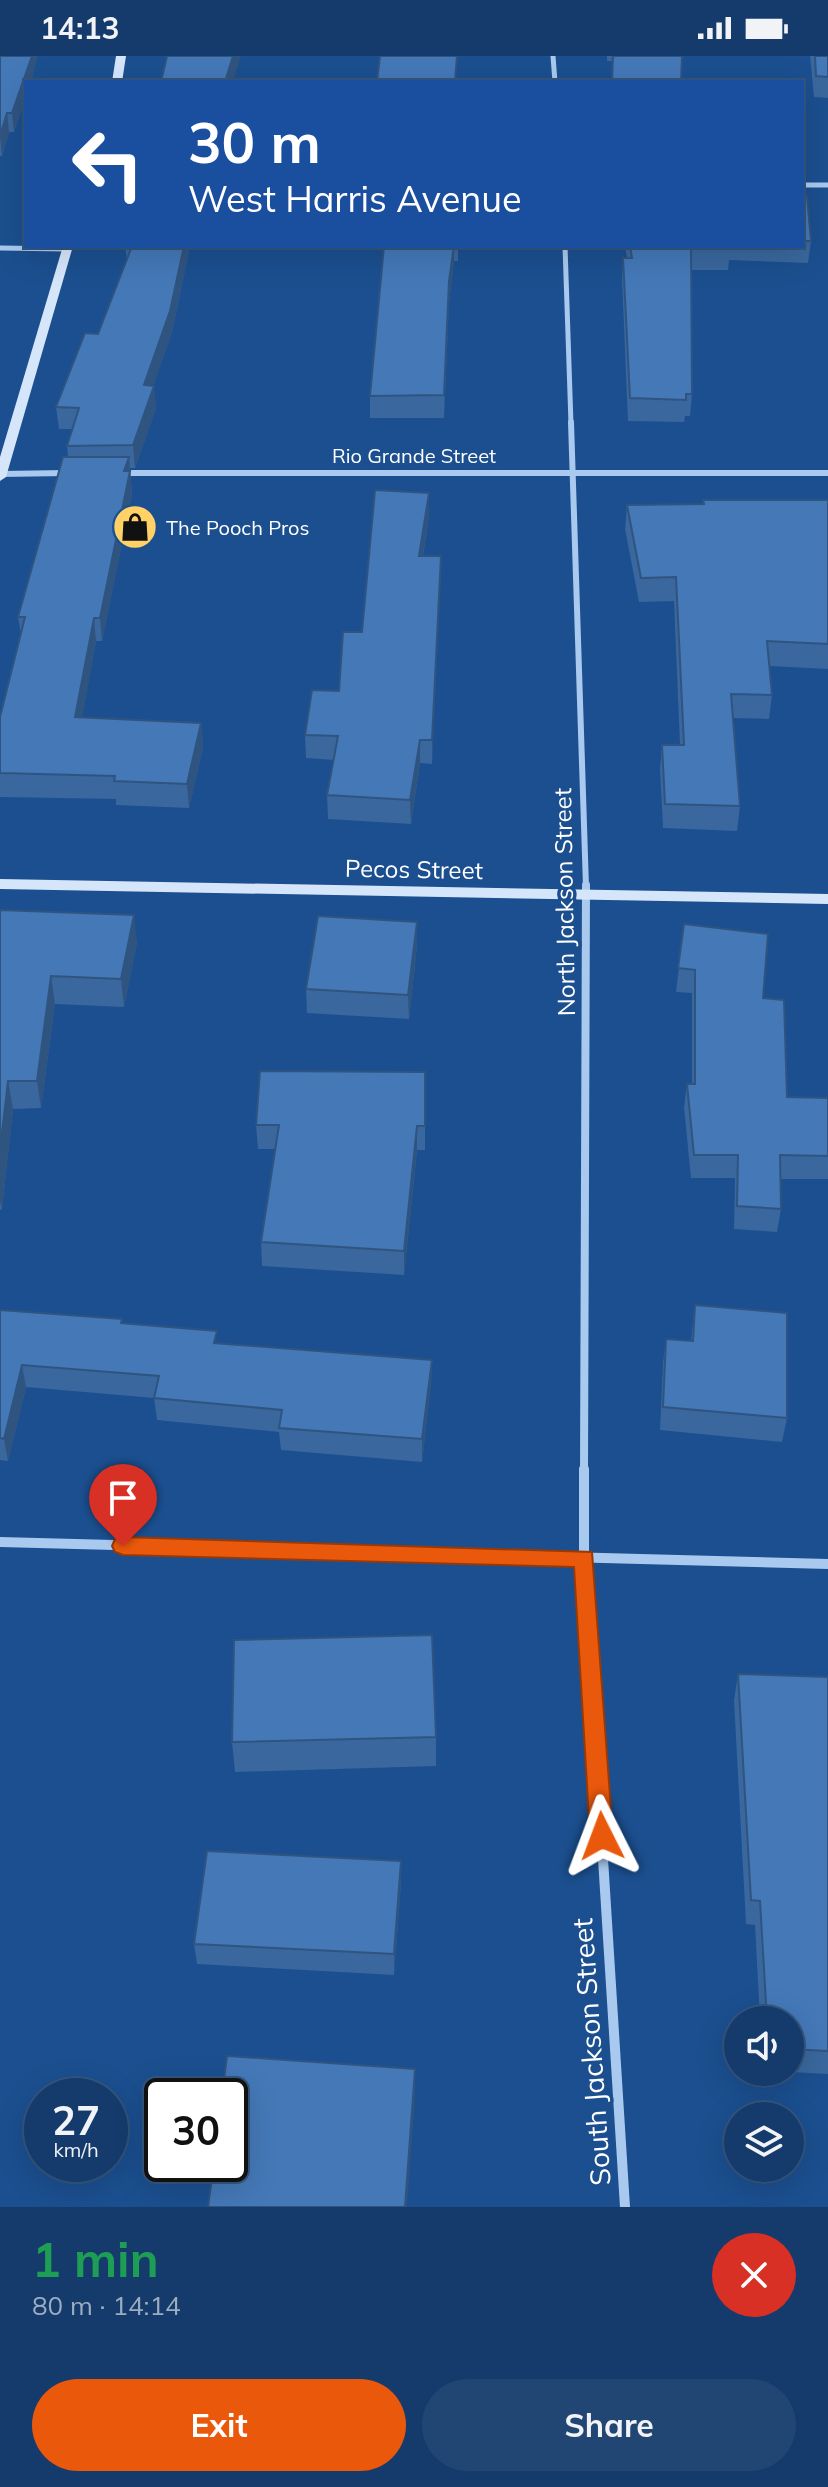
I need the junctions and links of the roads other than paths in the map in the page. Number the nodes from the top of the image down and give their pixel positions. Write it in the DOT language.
graph roads {
  1 [pos="121,56"];
  2 [pos="553,56"];
  3 [pos="117,80"];
  4 [pos="555,80"];
  5 [pos="804,185"];
  6 [pos="828,185"];
  7 [pos="0,248"];
  8 [pos="24,248"];
  9 [pos="67,248"];
  10 [pos="565,248"];
  11 [pos="575,471"];
  12 [pos="81,473"];
  13 [pos="113,473"];
  14 [pos="828,473"];
  15 [pos="0,475"];
  16 [pos="0,884"];
  17 [pos="586,895"];
  18 [pos="828,899"];
  19 [pos="0,1542"];
  20 [pos="584,1558"];
  21 [pos="828,1564"];
  22 [pos="625,2207"];
  1 -- 3 [label="street"];
  2 -- 4 [label="street"];
  5 -- 6 [label="street"];
  7 -- 8 [label="street"];
  9 -- 15 [label="street"];
  10 -- 11 [label="street, North Jackson Street"];
  11 -- 13 [label="street, Rio Grande Street"];
  11 -- 14 [label="street, Rio Grande Street"];
  11 -- 17 [label="street, North Jackson Street"];
  12 -- 15 [label="street"];
  16 -- 17 [label="street, Pecos Street"];
  17 -- 18 [label="street, Pecos Street"];
  17 -- 20 [label="street, North Jackson Street"];
  19 -- 20 [label="street"];
  20 -- 21 [label="street"];
  20 -- 22 [label="street, South Jackson Street"];
}
